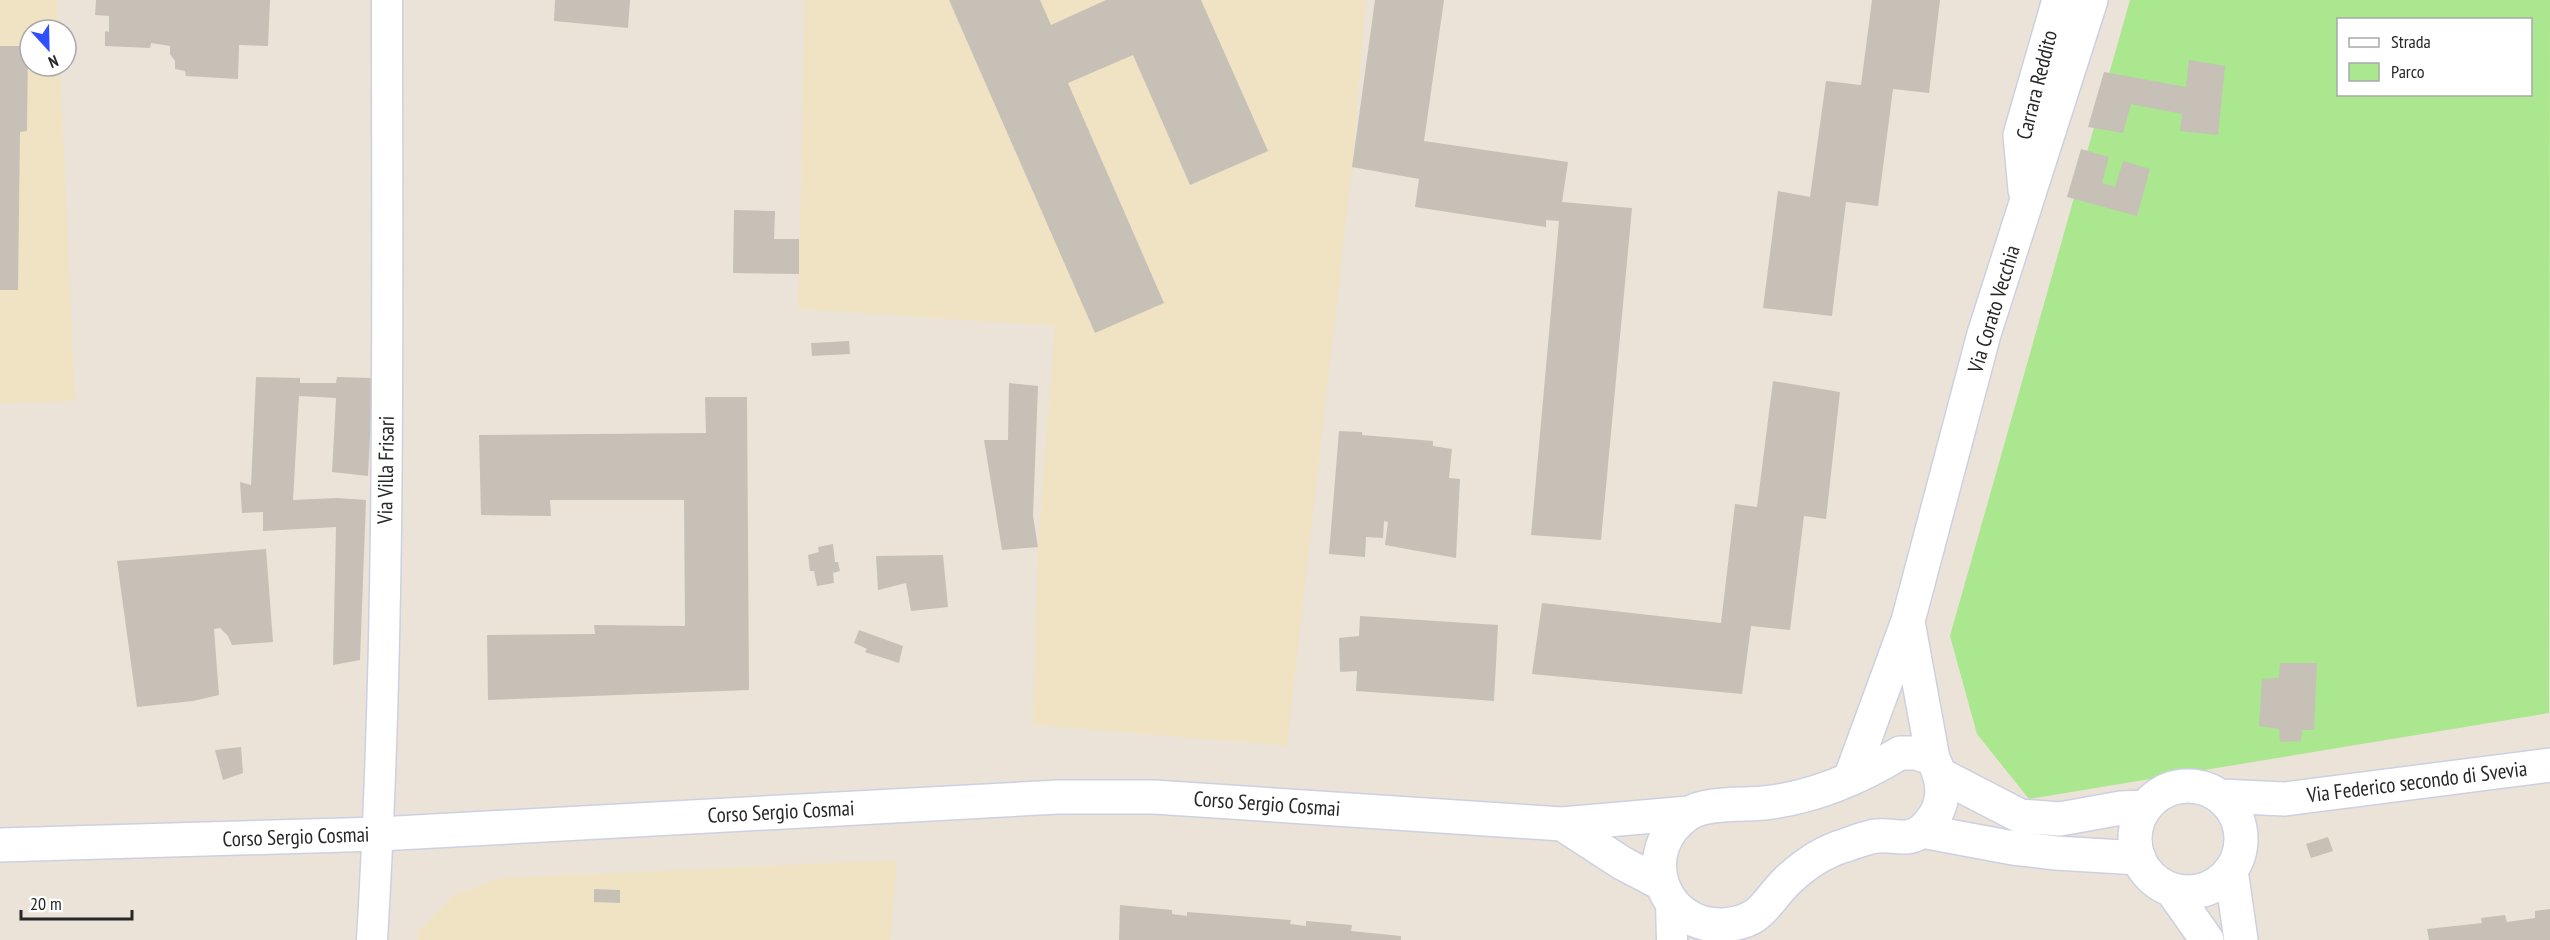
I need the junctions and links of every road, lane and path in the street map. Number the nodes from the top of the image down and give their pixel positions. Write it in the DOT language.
graph roads {
  1 [pos="387,0"];
  2 [pos="2059,0"];
  3 [pos="2091,0"];
  4 [pos="2026,206"];
  5 [pos="1908,621"];
  6 [pos="2550,765"];
  7 [pos="1937,767"];
  8 [pos="1850,779"];
  9 [pos="2219,796"];
  10 [pos="2285,799"];
  11 [pos="2146,807"];
  12 [pos="1689,813"];
  13 [pos="1562,824"];
  14 [pos="1922,831"];
  15 [pos="379,834"];
  16 [pos="2241,838"];
  17 [pos="0,844"];
  18 [pos="2139,858"];
  19 [pos="2231,870"];
  20 [pos="2170,889"];
  21 [pos="1666,893"];
  22 [pos="1735,931"];
  23 [pos="372,940"];
  24 [pos="1672,940"];
  25 [pos="2207,940"];
  26 [pos="2241,940"];
  1 -- 15 [label="street, Via Villa Frisari"];
  2 -- 4 [label="main road, Carrara Reddito"];
  3 -- 4 [label="main road, Via Corato Vecchia"];
  4 -- 5 [label="main road, Via Corato Vecchia"];
  5 -- 7 [label="main road, Via Corato Vecchia"];
  5 -- 8 [label="main road, Via Corato Vecchia"];
  6 -- 10 [label="main road, Via Federico secondo di Svevia"];
  7 -- 8 [label="main road, Corso Sergio Cosmai"];
  7 -- 11 [label="main road"];
  7 -- 14 [label="main road, Via Corato Vecchia"];
  8 -- 12 [label="main road, Corso Sergio Cosmai"];
  9 -- 10 [label="main road, Via Federico secondo di Svevia"];
  9 -- 11 [label="main road, Via Federico secondo di Svevia"];
  9 -- 16 [label="main road"];
  10 -- 16 [label="main road, Via Federico secondo di Svevia"];
  11 -- 18 [label="main road"];
  12 -- 13 [label="main road, Corso Sergio Cosmai"];
  12 -- 21 [label="main road"];
  13 -- 15 [label="main road, Corso Sergio Cosmai"];
  13 -- 21 [label="main road, Corso Sergio Cosmai"];
  14 -- 18 [label="main road"];
  14 -- 22 [label="main road"];
  15 -- 17 [label="main road, Corso Sergio Cosmai"];
  15 -- 23 [label="street, Via Villa Frisari"];
  16 -- 19 [label="main road"];
  18 -- 20 [label="main road"];
  19 -- 20 [label="main road"];
  19 -- 26 [label="main road"];
  20 -- 25 [label="main road"];
  21 -- 22 [label="main road, Corso Sergio Cosmai"];
  21 -- 24 [label="street"];
}
